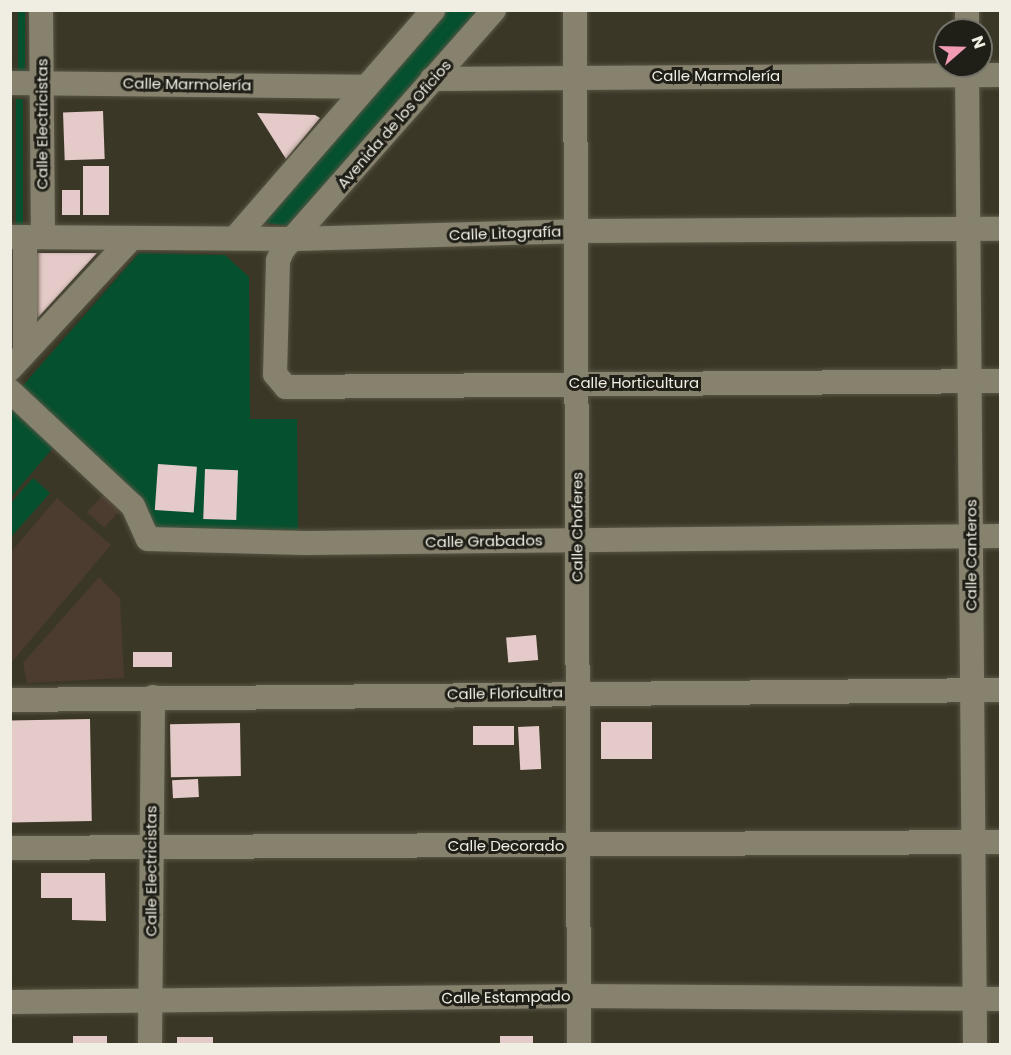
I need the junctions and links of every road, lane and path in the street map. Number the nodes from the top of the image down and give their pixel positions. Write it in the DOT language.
graph roads {
  1 [pos="41,10"];
  2 [pos="433,10"];
  3 [pos="494,10"];
  4 [pos="575,10"];
  5 [pos="933,71"];
  6 [pos="575,77"];
  7 [pos="967,78"];
  8 [pos="432,79"];
  9 [pos="10,82"];
  10 [pos="42,82"];
  11 [pos="363,87"];
  12 [pos="968,229"];
  13 [pos="1000,229"];
  14 [pos="576,231"];
  15 [pos="26,237"];
  16 [pos="235,238"];
  17 [pos="131,239"];
  18 [pos="295,239"];
  19 [pos="18,360"];
  20 [pos="274,374"];
  21 [pos="970,381"];
  22 [pos="1000,381"];
  23 [pos="576,384"];
  24 [pos="10,391"];
  25 [pos="1000,536"];
  26 [pos="971,537"];
  27 [pos="577,539"];
  28 [pos="1000,690"];
  29 [pos="972,691"];
  30 [pos="578,692"];
  31 [pos="153,697"];
  32 [pos="10,700"];
  33 [pos="973,842"];
  34 [pos="1000,842"];
  35 [pos="152,846"];
  36 [pos="578,846"];
  37 [pos="10,848"];
  38 [pos="578,996"];
  39 [pos="1000,999"];
  40 [pos="975,1000"];
  41 [pos="10,1002"];
  42 [pos="151,1002"];
  43 [pos="150,1044"];
  44 [pos="579,1044"];
  45 [pos="975,1044"];
  1 -- 10 [label="street, Calle Electricistas"];
  2 -- 11 [label="street"];
  3 -- 8 [label="street, Avenida de los Oficios"];
  4 -- 6 [label="street, Calle Choferes"];
  5 -- 6 [label="street, Calle Marmolería"];
  6 -- 8 [label="street, Calle Marmolería"];
  6 -- 14 [label="street, Calle Choferes"];
  7 -- 12 [label="street, Calle Canteros"];
  8 -- 18 [label="street, Avenida de los Oficios"];
  9 -- 10 [label="street, Calle Marmolería"];
  10 -- 11 [label="street, Calle Marmolería"];
  10 -- 15 [label="street, Calle Electricistas"];
  11 -- 16 [label="street"];
  12 -- 13 [label="street, Calle Litografía"];
  12 -- 14 [label="street, Calle Litografía"];
  12 -- 21 [label="street, Calle Canteros"];
  14 -- 18 [label="street, Calle Litografía"];
  14 -- 23 [label="street, Calle Choferes"];
  15 -- 17 [label="street, Calle Litografía"];
  15 -- 19 [label="street, Calle Electricistas"];
  16 -- 17 [label="street, Calle Litografía"];
  16 -- 18 [label="street, Calle Litografía"];
  17 -- 19 [label="street"];
  18 -- 20 [label="street, Avenida de los Oficios"];
  20 -- 23 [label="street, Calle Horticultura"];
  21 -- 22 [label="street, Calle Horticultura"];
  21 -- 23 [label="street, Calle Horticultura"];
  21 -- 26 [label="street, Calle Canteros"];
  23 -- 27 [label="street, Calle Choferes"];
  24 -- 27 [label="street, Calle Grabados"];
  25 -- 26 [label="street, Calle Grabados"];
  26 -- 27 [label="street, Calle Grabados"];
  26 -- 29 [label="street, Calle Canteros"];
  27 -- 30 [label="street, Calle Choferes"];
  28 -- 29 [label="street, Calle Floricultra"];
  29 -- 30 [label="street, Calle Floricultra"];
  29 -- 33 [label="street, Calle Canteros"];
  30 -- 31 [label="street, Calle Floricultra"];
  30 -- 36 [label="street, Calle Choferes"];
  31 -- 32 [label="street, Calle Floricultra"];
  31 -- 35 [label="street, Calle Electricistas"];
  33 -- 34 [label="street, Calle Decorado"];
  33 -- 36 [label="street, Calle Decorado"];
  33 -- 40 [label="street, Calle Canteros"];
  35 -- 36 [label="street, Calle Decorado"];
  35 -- 37 [label="street, Calle Decorado"];
  35 -- 42 [label="street, Calle Electricistas"];
  36 -- 38 [label="street, Calle Choferes"];
  38 -- 40 [label="street, Calle Estampado"];
  38 -- 42 [label="street, Calle Estampado"];
  38 -- 44 [label="street, Calle Choferes"];
  39 -- 40 [label="street, Calle Estampado"];
  40 -- 45 [label="street, Calle Canteros"];
  41 -- 42 [label="street, Calle Estampado"];
  42 -- 43 [label="street, Calle Electricistas"];
}
